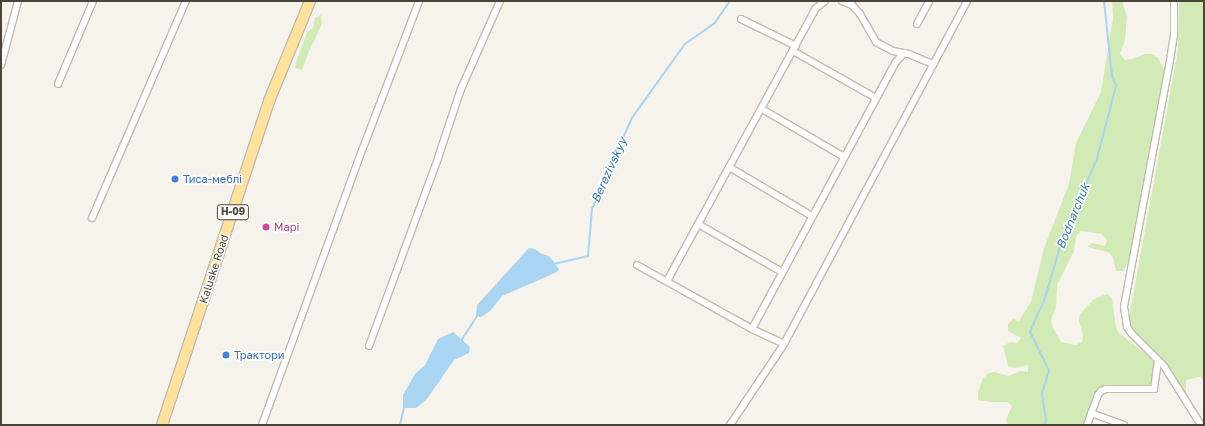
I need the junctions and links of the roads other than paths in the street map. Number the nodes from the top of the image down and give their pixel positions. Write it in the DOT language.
graph roads {
  1 [pos="18,1"];
  2 [pos="93,1"];
  3 [pos="186,1"];
  4 [pos="310,1"];
  5 [pos="419,1"];
  6 [pos="500,1"];
  7 [pos="825,1"];
  8 [pos="842,1"];
  9 [pos="929,1"];
  10 [pos="967,1"];
  11 [pos="1174,1"];
  12 [pos="741,18"];
  13 [pos="916,24"];
  14 [pos="794,49"];
  15 [pos="904,53"];
  16 [pos="933,64"];
  17 [pos="1,65"];
  18 [pos="58,84"];
  19 [pos="876,98"];
  20 [pos="762,109"];
  21 [pos="844,157"];
  22 [pos="729,167"];
  23 [pos="812,216"];
  24 [pos="92,218"];
  25 [pos="698,224"];
  26 [pos="637,265"];
  27 [pos="782,272"];
  28 [pos="667,281"];
  29 [pos="752,329"];
  30 [pos="784,344"];
  31 [pos="369,346"];
  32 [pos="1158,361"];
  33 [pos="1091,414"];
  34 [pos="162,425"];
  35 [pos="262,425"];
  36 [pos="730,425"];
  37 [pos="1087,425"];
  38 [pos="1124,425"];
  39 [pos="1201,425"];
  1 -- 17 [label="street"];
  2 -- 18 [label="street"];
  3 -- 24 [label="street"];
  4 -- 34 [label="main road, Kaluske Road / Н-09"];
  5 -- 35 [label="street"];
  6 -- 31 [label="street"];
  7 -- 14 [label="street"];
  8 -- 15 [label="street"];
  9 -- 13 [label="street"];
  10 -- 16 [label="street"];
  11 -- 32 [label="street"];
  12 -- 14 [label="street"];
  14 -- 19 [label="street"];
  14 -- 20 [label="street"];
  15 -- 16 [label="street"];
  15 -- 19 [label="street"];
  16 -- 30 [label="street"];
  19 -- 21 [label="street"];
  20 -- 21 [label="street"];
  20 -- 22 [label="street"];
  21 -- 23 [label="street"];
  22 -- 23 [label="street"];
  22 -- 25 [label="street"];
  23 -- 27 [label="street"];
  25 -- 27 [label="street"];
  25 -- 28 [label="street"];
  26 -- 28 [label="street"];
  27 -- 29 [label="street"];
  28 -- 29 [label="street"];
  29 -- 30 [label="street"];
  30 -- 36 [label="street"];
  32 -- 33 [label="street"];
  32 -- 39 [label="street"];
  33 -- 37 [label="street"];
  33 -- 38 [label="street"];
}
